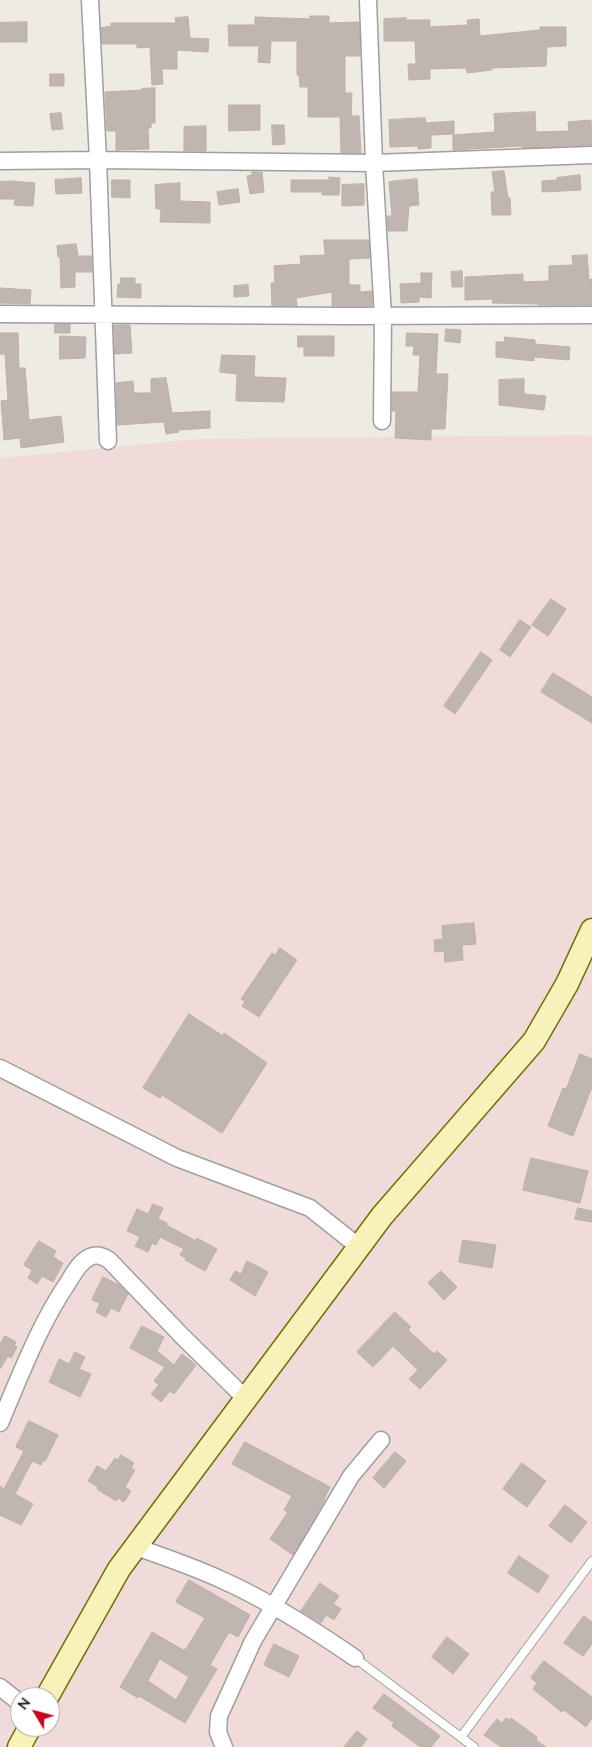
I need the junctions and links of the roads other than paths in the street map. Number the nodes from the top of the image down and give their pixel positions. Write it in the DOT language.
graph roads {
  1 [pos="90,0"];
  2 [pos="368,0"];
  3 [pos="592,156"];
  4 [pos="98,160"];
  5 [pos="0,161"];
  6 [pos="374,163"];
  7 [pos="0,314"];
  8 [pos="104,314"];
  9 [pos="592,315"];
  10 [pos="383,316"];
  11 [pos="382,422"];
  12 [pos="108,442"];
  13 [pos="592,930"];
  14 [pos="0,1068"];
  15 [pos="359,1247"];
  16 [pos="246,1399"];
  17 [pos="0,1422"];
  18 [pos="381,1440"];
  19 [pos="136,1547"];
  20 [pos="592,1562"];
  21 [pos="275,1606"];
  22 [pos="355,1658"];
  23 [pos="0,1687"];
  24 [pos="53,1687"];
  25 [pos="10,1695"];
  26 [pos="461,1737"];
  27 [pos="224,1747"];
  28 [pos="474,1747"];
  1 -- 4 [label="street"];
  2 -- 6 [label="street"];
  3 -- 6 [label="street"];
  4 -- 5 [label="street"];
  4 -- 6 [label="street"];
  4 -- 8 [label="street"];
  6 -- 10 [label="street"];
  7 -- 8 [label="street"];
  8 -- 10 [label="street"];
  8 -- 12 [label="street"];
  9 -- 10 [label="street"];
  10 -- 11 [label="street"];
  13 -- 15 [label="street"];
  14 -- 15 [label="street"];
  15 -- 16 [label="street"];
  16 -- 17 [label="street"];
  16 -- 19 [label="street"];
  18 -- 21 [label="street"];
  19 -- 21 [label="street"];
  19 -- 24 [label="street"];
  20 -- 26 [label="lane"];
  21 -- 22 [label="street"];
  21 -- 27 [label="street"];
  22 -- 26 [label="lane"];
  23 -- 25 [label="street"];
  26 -- 28 [label="lane"];
}
